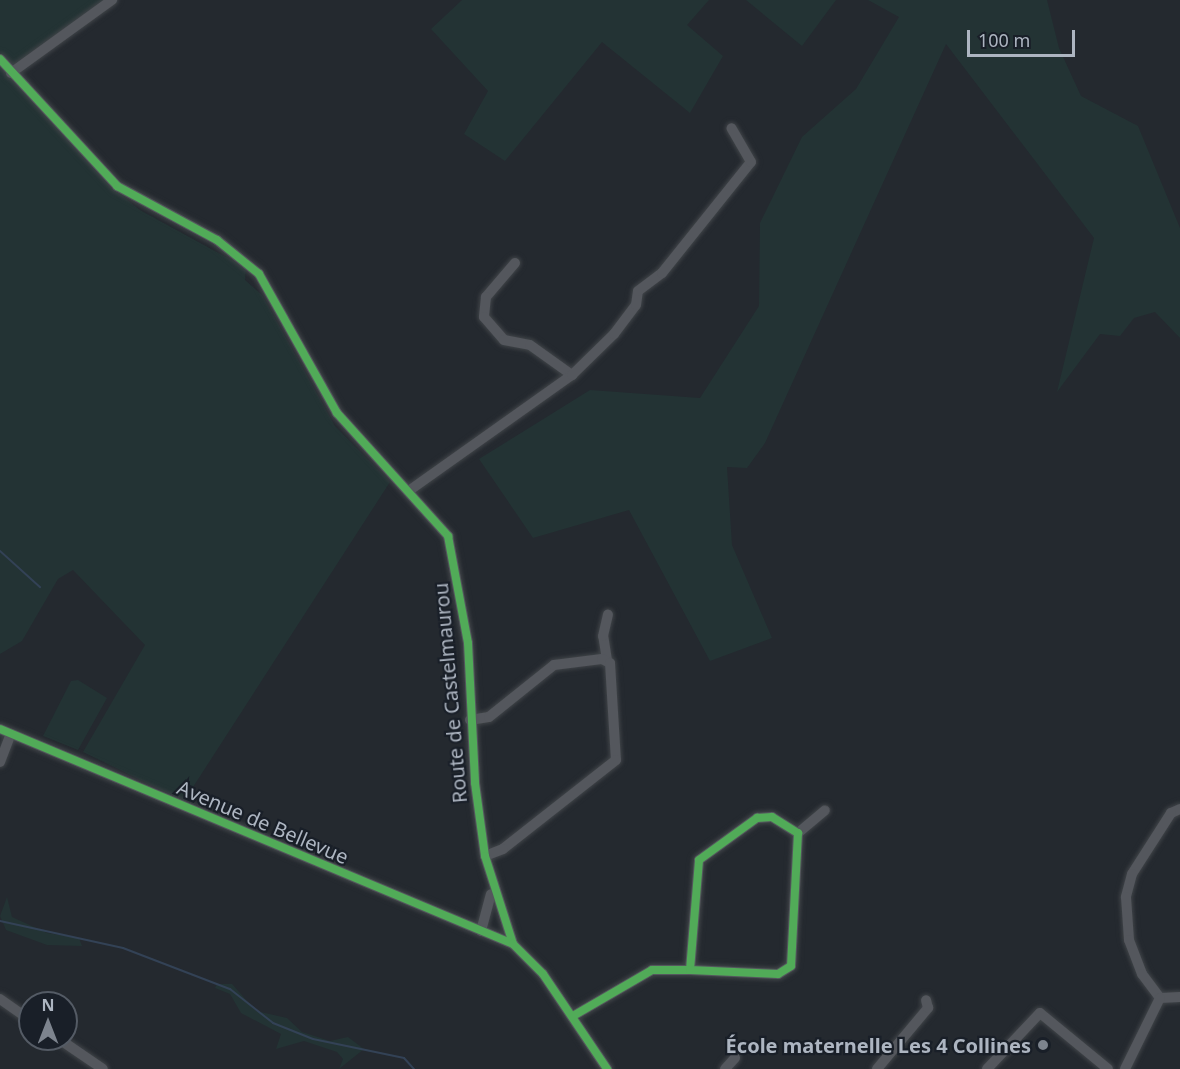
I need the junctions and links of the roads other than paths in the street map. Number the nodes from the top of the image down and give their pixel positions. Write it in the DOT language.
graph roads {
  1 [pos="112,0"];
  2 [pos="0,59"];
  3 [pos="11,73"];
  4 [pos="731,128"];
  5 [pos="515,263"];
  6 [pos="572,375"];
  7 [pos="410,490"];
  8 [pos="608,615"];
  9 [pos="607,660"];
  10 [pos="470,720"];
  11 [pos="0,729"];
  12 [pos="11,734"];
  13 [pos="0,762"];
  14 [pos="1180,809"];
  15 [pos="825,810"];
  16 [pos="798,833"];
  17 [pos="485,856"];
  18 [pos="491,887"];
  19 [pos="486,919"];
  20 [pos="503,919"];
  21 [pos="481,931"];
  22 [pos="513,944"];
  23 [pos="690,970"];
  24 [pos="1180,996"];
  25 [pos="1160,998"];
  26 [pos="0,999"];
  27 [pos="926,1000"];
  28 [pos="18,1012"];
  29 [pos="573,1016"];
  30 [pos="77,1051"];
  31 [pos="735,1058"];
  32 [pos="103,1069"];
  33 [pos="607,1069"];
  34 [pos="724,1069"];
  35 [pos="877,1069"];
  36 [pos="987,1069"];
  37 [pos="1108,1069"];
  38 [pos="1125,1069"];
  1 -- 3 [label="street"];
  2 -- 3 [label="street, Route de Castelmaurou"];
  3 -- 7 [label="street, Route de Castelmaurou"];
  4 -- 6 [label="street"];
  5 -- 6 [label="street"];
  6 -- 7 [label="street"];
  7 -- 10 [label="street, Route de Castelmaurou"];
  8 -- 9 [label="street"];
  9 -- 10 [label="street"];
  9 -- 17 [label="street"];
  10 -- 17 [label="street, Route de Castelmaurou"];
  11 -- 12 [label="street, Avenue de Bellevue"];
  12 -- 13 [label="street"];
  12 -- 21 [label="street, Avenue de Bellevue"];
  14 -- 25 [label="street"];
  15 -- 16 [label="street"];
  16 -- 23 [label="street"];
  16 -- 23 [label="street"];
  17 -- 18 [label="street, Route de Castelmaurou"];
  18 -- 19 [label="street, Route de Castelmaurou"];
  18 -- 20 [label="street, Route de Castelmaurou"];
  19 -- 20 [label="street"];
  19 -- 21 [label="street, Route de Castelmaurou"];
  20 -- 22 [label="street, Route de Castelmaurou"];
  21 -- 22 [label="street, Avenue de Bellevue"];
  22 -- 29 [label="street"];
  23 -- 29 [label="street"];
  24 -- 25 [label="street"];
  25 -- 38 [label="street"];
  26 -- 28 [label="street"];
  27 -- 35 [label="street"];
  29 -- 33 [label="street"];
  30 -- 32 [label="street"];
  31 -- 34 [label="street"];
  36 -- 37 [label="street"];
}
